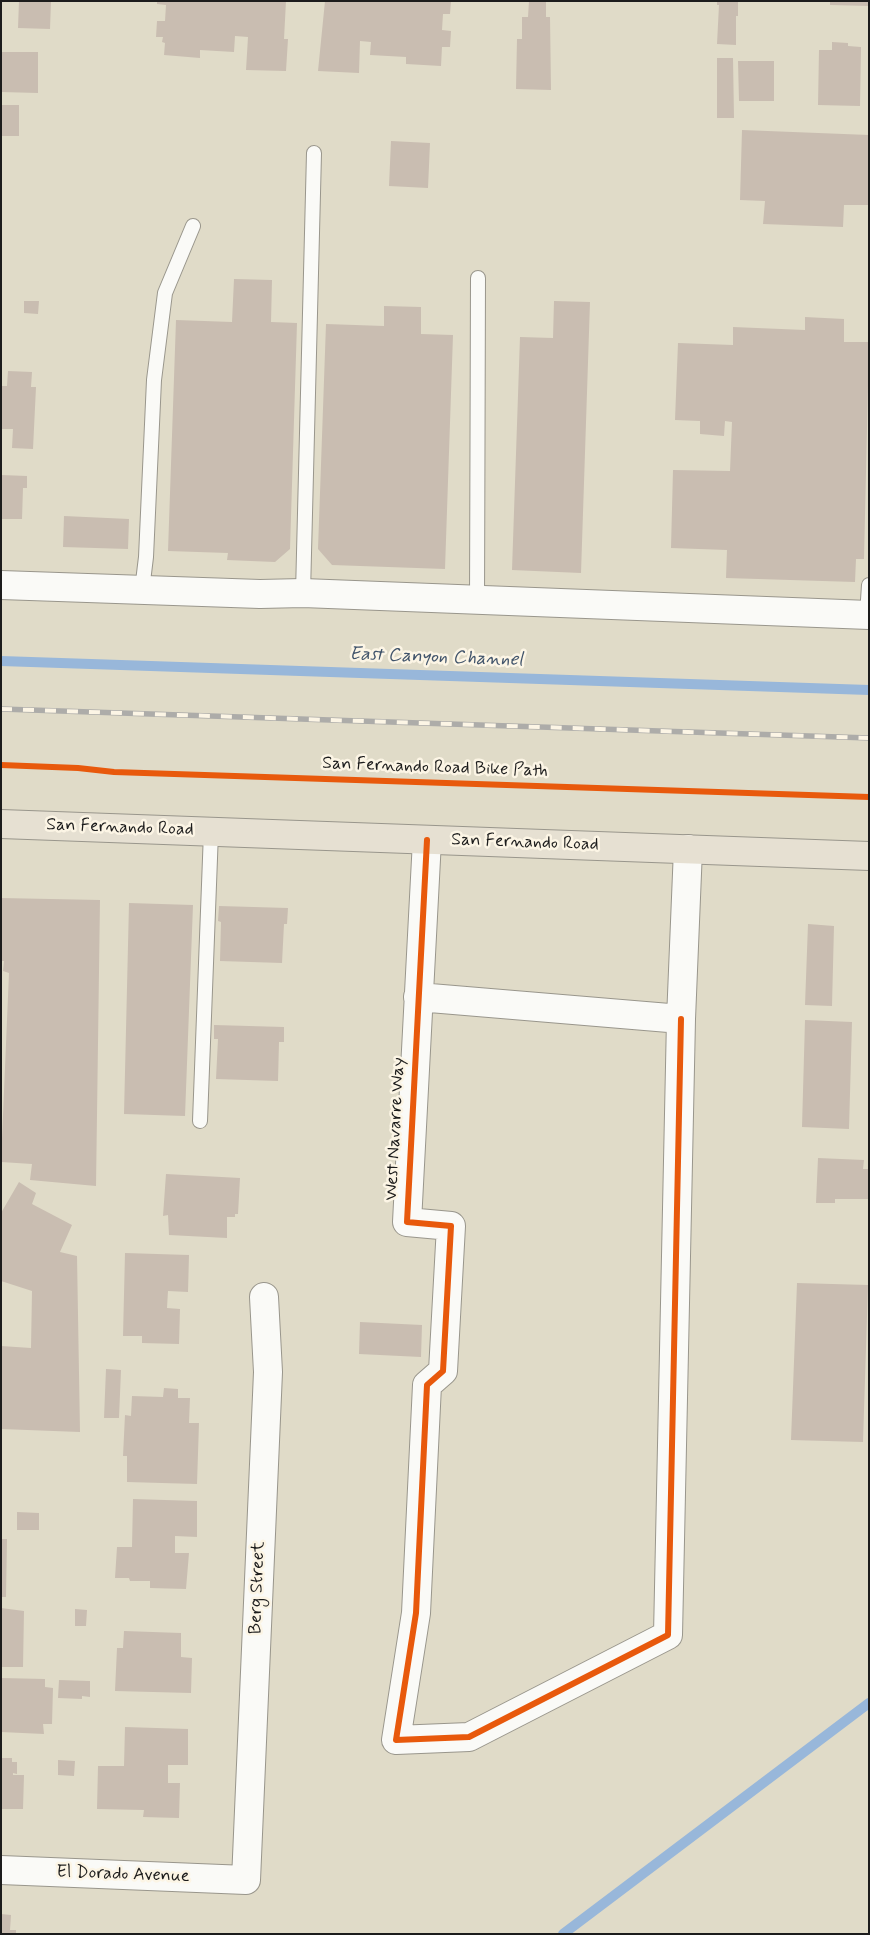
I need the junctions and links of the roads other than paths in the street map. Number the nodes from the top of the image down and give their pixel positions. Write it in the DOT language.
graph roads {
  1 [pos="314,153"];
  2 [pos="193,226"];
  3 [pos="478,278"];
  4 [pos="1,585"];
  5 [pos="869,585"];
  6 [pos="142,590"];
  7 [pos="303,593"];
  8 [pos="477,601"];
  9 [pos="868,615"];
  10 [pos="1,824"];
  11 [pos="211,832"];
  12 [pos="427,840"];
  13 [pos="688,849"];
  14 [pos="869,856"];
  15 [pos="418,997"];
  16 [pos="681,1019"];
  17 [pos="200,1120"];
  18 [pos="264,1297"];
  19 [pos="1,1870"];
  20 [pos="246,1880"];
  1 -- 7 [label="lane"];
  2 -- 6 [label="lane"];
  3 -- 8 [label="lane"];
  4 -- 6 [label="street"];
  5 -- 9 [label="lane"];
  6 -- 7 [label="street"];
  7 -- 8 [label="street"];
  8 -- 9 [label="street"];
  10 -- 11 [label="main road, San Fernando Road"];
  11 -- 12 [label="main road, San Fernando Road"];
  11 -- 17 [label="lane"];
  12 -- 13 [label="main road, San Fernando Road"];
  12 -- 15 [label="street, West Navarre Way"];
  13 -- 14 [label="main road, San Fernando Road"];
  13 -- 16 [label="street"];
  15 -- 16 [label="street"];
  15 -- 16 [label="street, West Navarre Way"];
  18 -- 20 [label="street, Berg Street"];
  19 -- 20 [label="street, El Dorado Avenue"];
}
